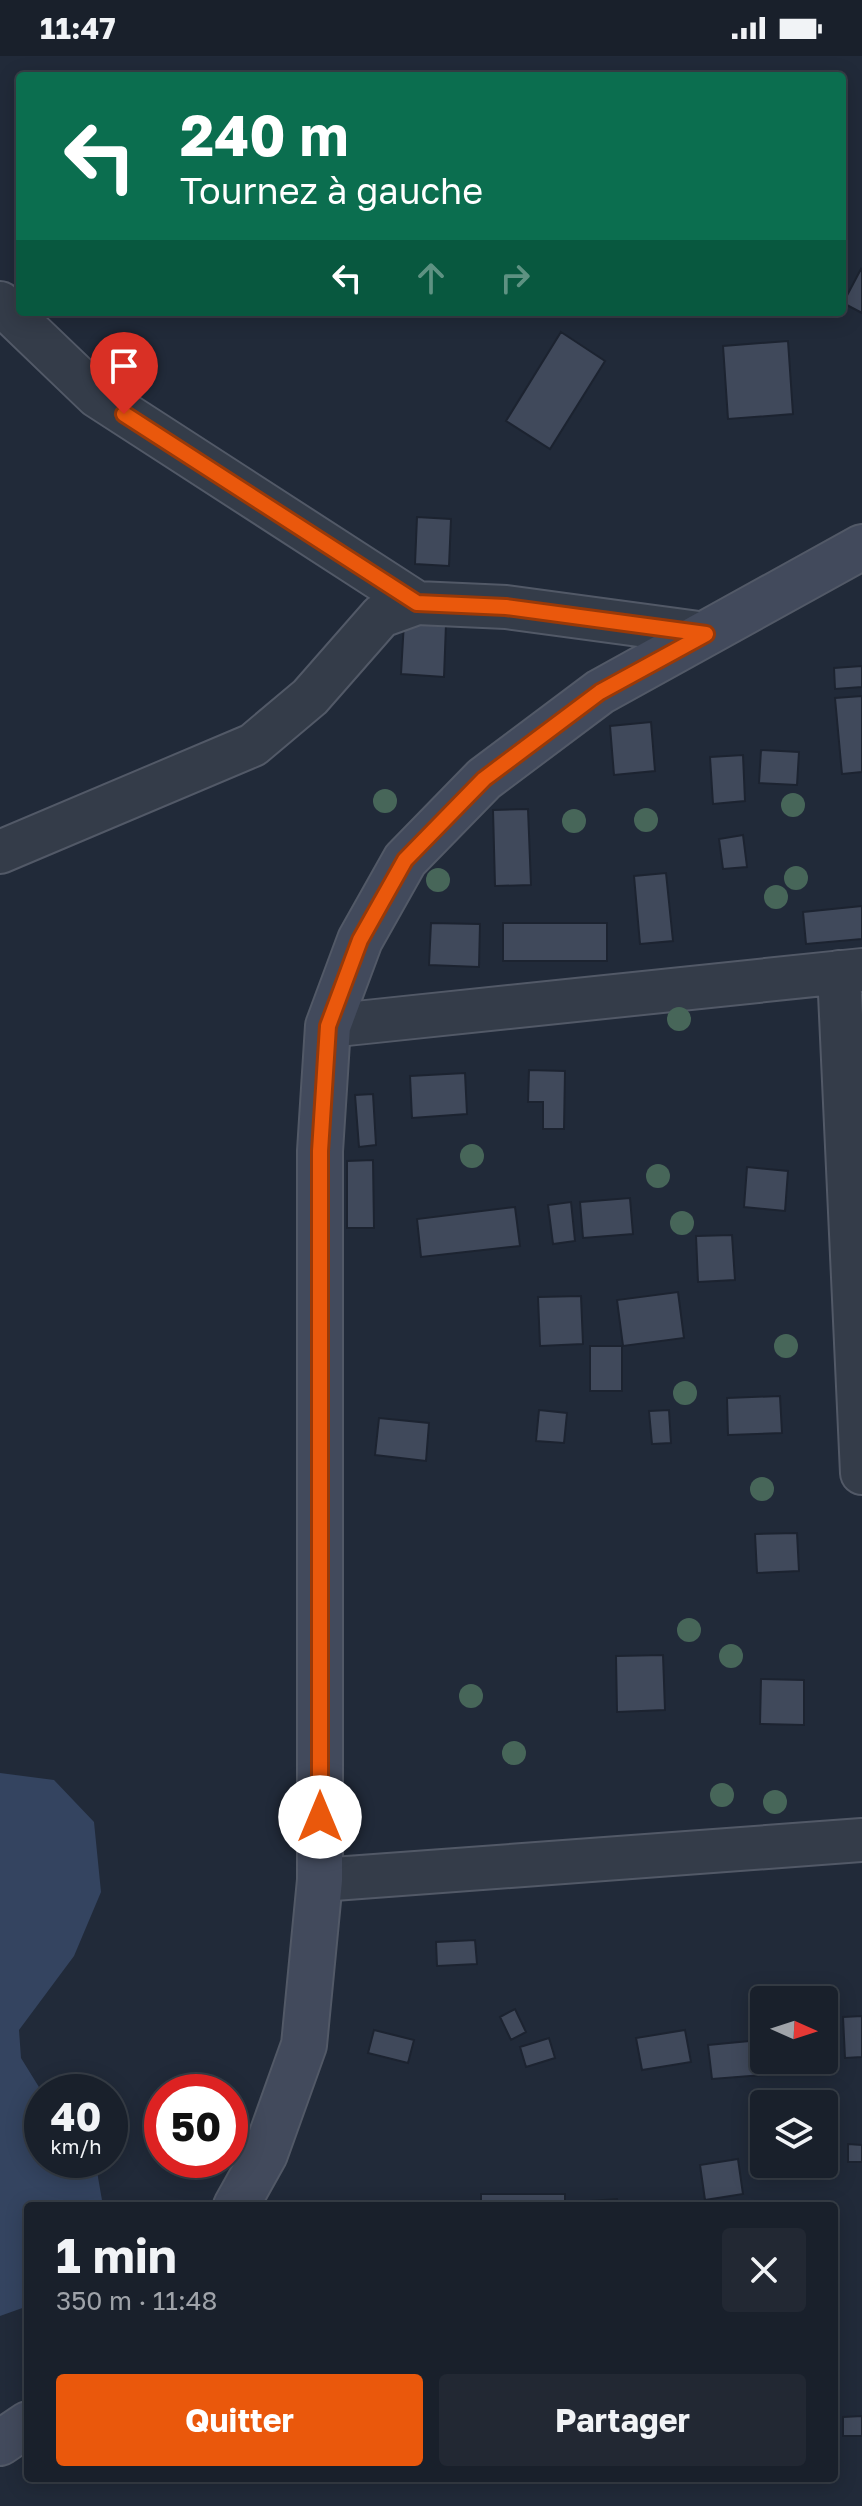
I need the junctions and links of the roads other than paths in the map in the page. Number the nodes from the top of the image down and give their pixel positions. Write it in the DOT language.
graph roads {
  1 [pos="0,303"];
  2 [pos="862,547"];
  3 [pos="417,603"];
  4 [pos="706,634"];
  5 [pos="0,852"];
  6 [pos="851,971"];
  7 [pos="328,1026"];
  8 [pos="862,1473"];
  9 [pos="862,1840"];
  10 [pos="320,1880"];
  11 [pos="238,2202"];
  12 [pos="24,2427"];
  13 [pos="0,2443"];
  1 -- 3 [label="street"];
  2 -- 4 [label="main road"];
  3 -- 4 [label="street"];
  3 -- 5 [label="street"];
  4 -- 7 [label="main road"];
  6 -- 7 [label="street"];
  6 -- 8 [label="street"];
  7 -- 10 [label="main road"];
  9 -- 10 [label="street"];
  10 -- 11 [label="main road"];
  12 -- 13 [label="main road"];
}
